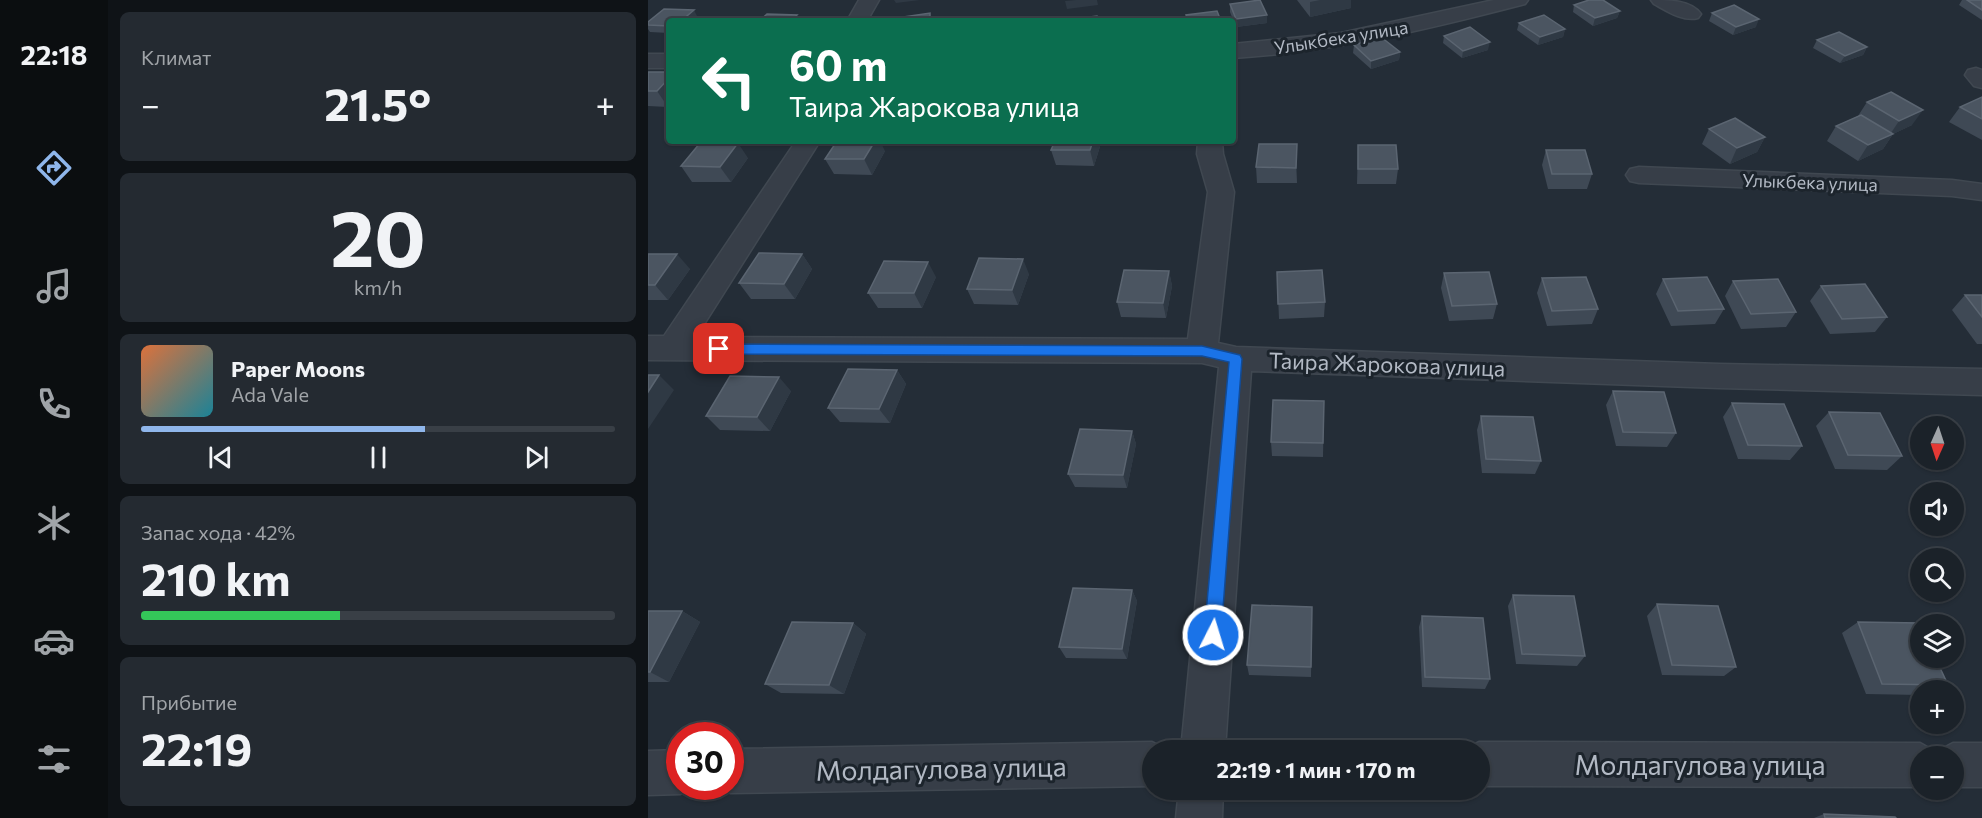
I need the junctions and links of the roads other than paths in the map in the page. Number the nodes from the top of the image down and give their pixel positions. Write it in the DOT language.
graph roads {
  1 [pos="869,0"];
  2 [pos="1518,0"];
  3 [pos="1661,0"];
  4 [pos="1690,14"];
  5 [pos="859,18"];
  6 [pos="1236,52"];
  7 [pos="648,61"];
  8 [pos="666,61"];
  9 [pos="806,144"];
  10 [pos="1210,144"];
  11 [pos="1639,175"];
  12 [pos="1982,192"];
  13 [pos="661,348"];
  14 [pos="1219,355"];
  15 [pos="1982,382"];
  16 [pos="1203,740"];
  17 [pos="1142,764"];
  18 [pos="1490,764"];
  19 [pos="1910,765"];
  20 [pos="1964,765"];
  21 [pos="1982,765"];
  22 [pos="744,771"];
  23 [pos="648,772"];
  24 [pos="666,772"];
  25 [pos="1201,800"];
  26 [pos="1200,818"];
  1 -- 5 [label="street"];
  2 -- 6 [label="street, Улыкбека улица"];
  3 -- 4 [label="street"];
  7 -- 8 [label="street"];
  9 -- 13 [label="street"];
  10 -- 14 [label="street"];
  11 -- 12 [label="street, Улыкбека улица"];
  13 -- 14 [label="street, Таира Жарокова улица"];
  14 -- 15 [label="street, Таира Жарокова улица"];
  14 -- 16 [label="street"];
  17 -- 22 [label="street, Молдагулова улица"];
  18 -- 19 [label="street, Молдагулова улица"];
  20 -- 21 [label="street"];
  23 -- 24 [label="street"];
  25 -- 26 [label="street"];
}
